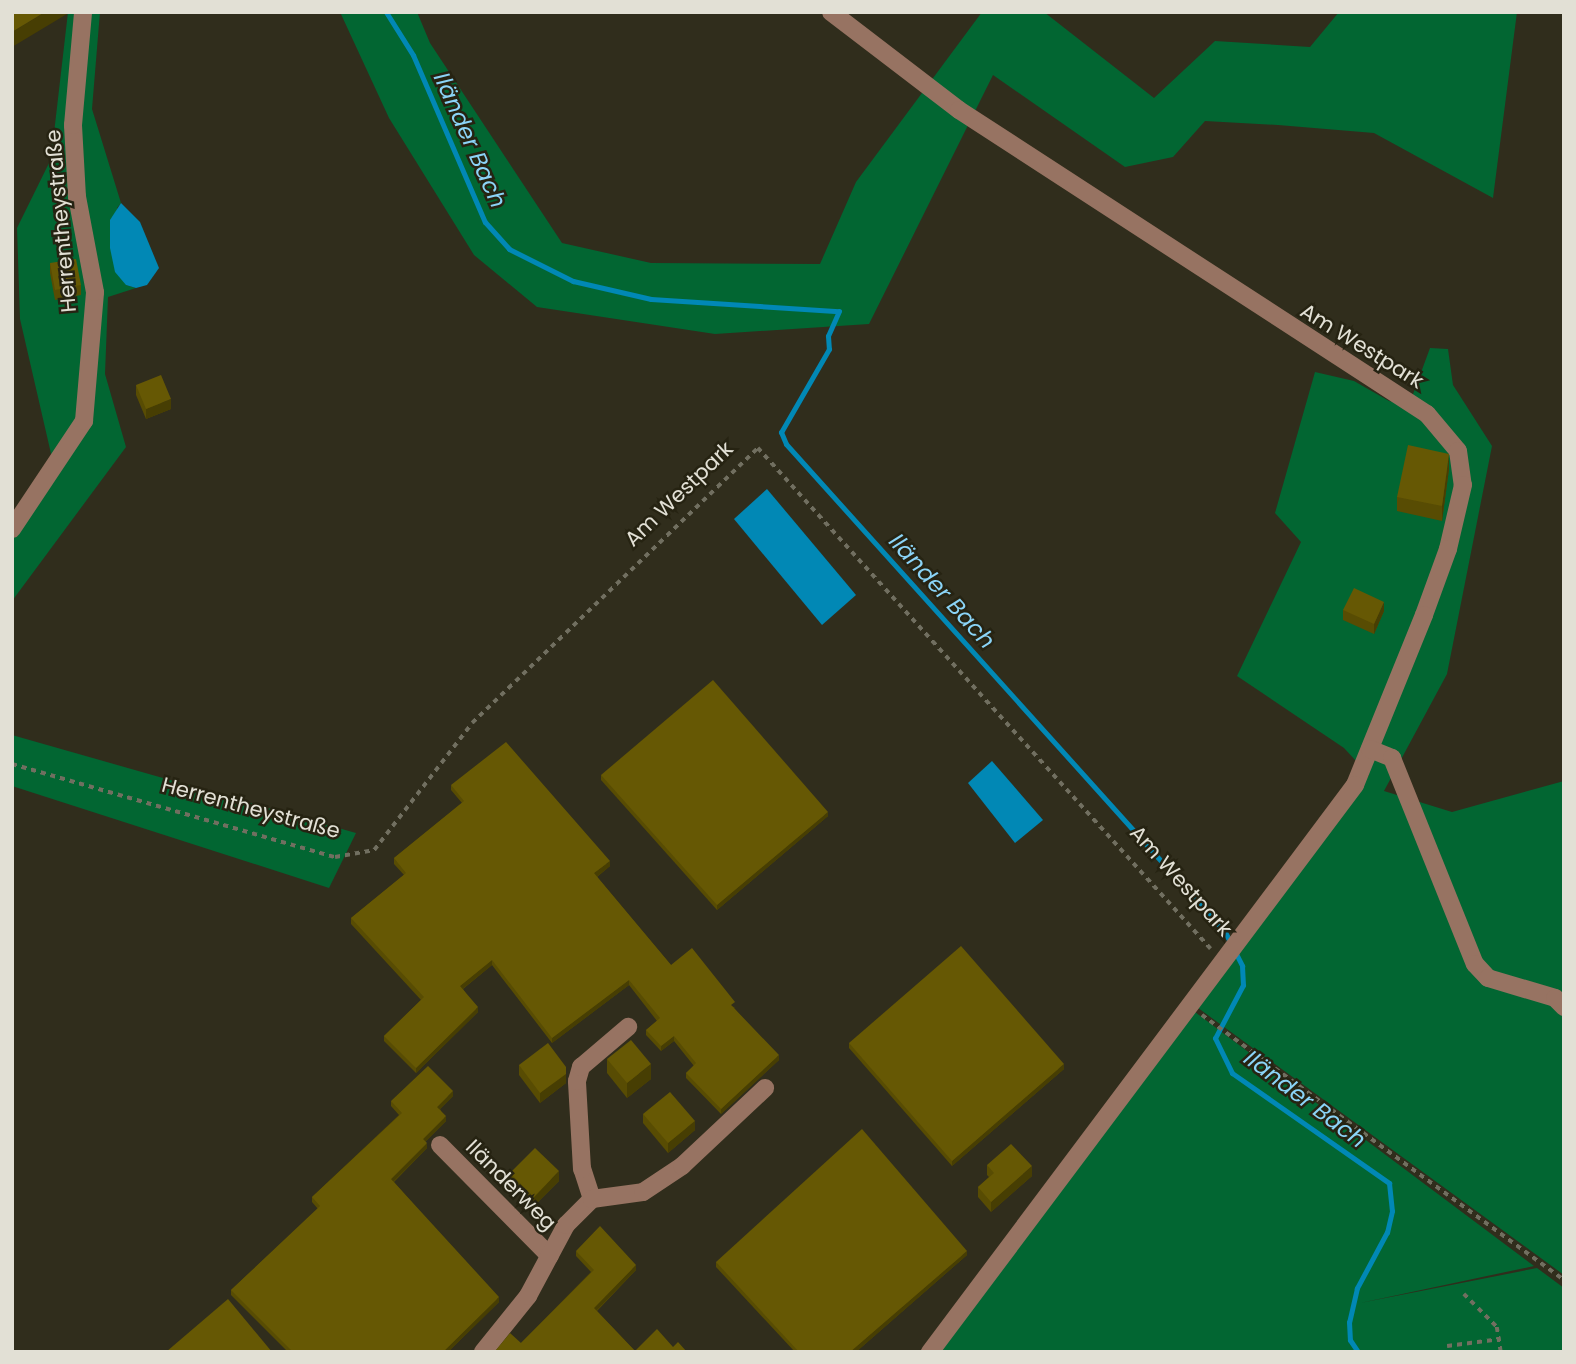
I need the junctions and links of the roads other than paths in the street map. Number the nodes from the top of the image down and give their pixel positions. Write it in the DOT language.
graph roads {
  1 [pos="83,12"];
  2 [pos="831,12"];
  3 [pos="12,529"];
  4 [pos="1370,749"];
  5 [pos="1564,1007"];
  6 [pos="628,1027"];
  7 [pos="765,1088"];
  8 [pos="440,1146"];
  9 [pos="593,1199"];
  10 [pos="550,1256"];
  11 [pos="483,1352"];
  12 [pos="929,1352"];
  1 -- 3 [label="street, Herrentheystraße"];
  2 -- 4 [label="street, Am Westpark"];
  4 -- 5 [label="street"];
  4 -- 12 [label="street, Am Westpark"];
  6 -- 9 [label="street"];
  7 -- 9 [label="street"];
  8 -- 10 [label="street, Iländerweg"];
  9 -- 10 [label="street, Iländerweg"];
  10 -- 11 [label="street, Iländerweg"];
}
